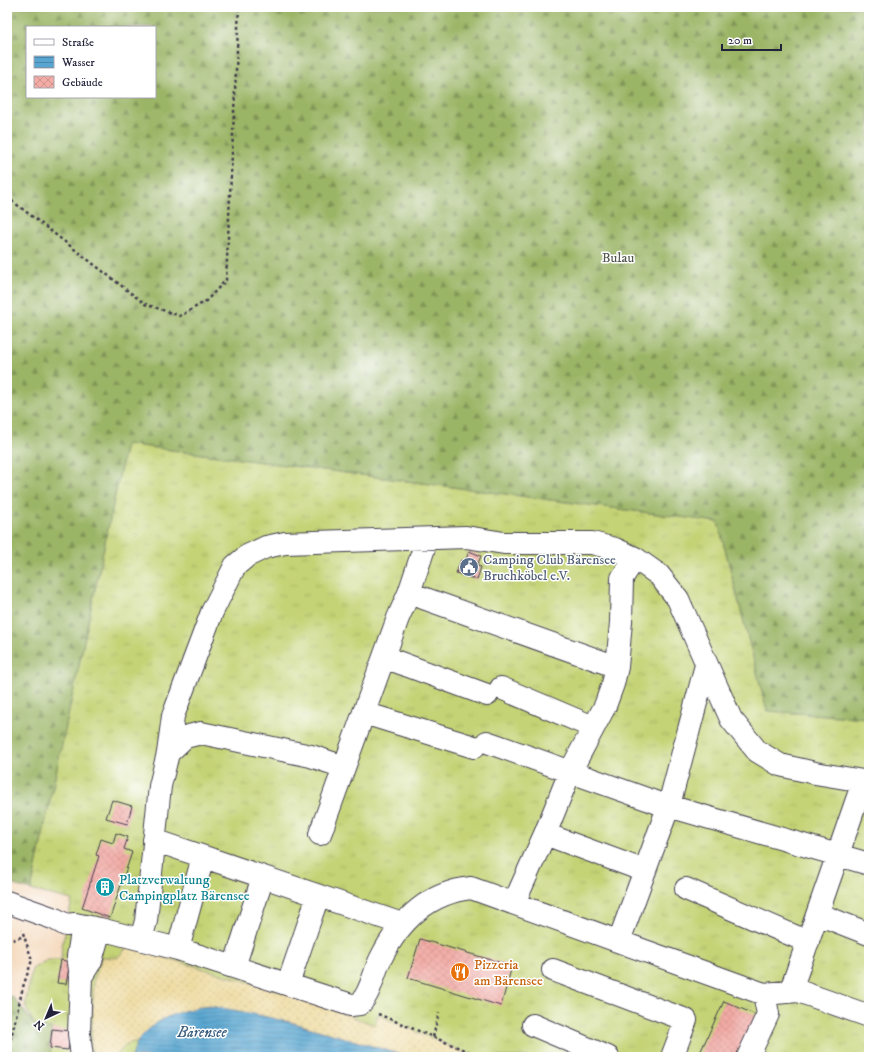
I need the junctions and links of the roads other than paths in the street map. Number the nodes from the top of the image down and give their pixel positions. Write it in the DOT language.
graph roads {
  1 [pos="427,540"];
  2 [pos="635,558"];
  3 [pos="409,593"];
  4 [pos="384,658"];
  5 [pos="706,665"];
  6 [pos="617,667"];
  7 [pos="364,713"];
  8 [pos="593,727"];
  9 [pos="168,752"];
  10 [pos="344,767"];
  11 [pos="570,772"];
  12 [pos="866,782"];
  13 [pos="669,805"];
  14 [pos="320,834"];
  15 [pos="545,834"];
  16 [pos="154,840"];
  17 [pos="838,855"];
  18 [pos="203,857"];
  19 [pos="869,864"];
  20 [pos="645,871"];
  21 [pos="263,877"];
  22 [pos="686,889"];
  23 [pos="318,896"];
  24 [pos="11,903"];
  25 [pos="514,903"];
  26 [pos="818,914"];
  27 [pos="75,924"];
  28 [pos="402,924"];
  29 [pos="869,934"];
  30 [pos="141,939"];
  31 [pos="619,941"];
  32 [pos="808,942"];
  33 [pos="178,949"];
  34 [pos="234,968"];
  35 [pos="553,970"];
  36 [pos="288,984"];
  37 [pos="796,991"];
  38 [pos="764,994"];
  39 [pos="869,1016"];
  40 [pos="533,1025"];
  41 [pos="82,1057"];
  42 [pos="608,1057"];
  43 [pos="672,1057"];
  44 [pos="748,1057"];
  1 -- 2 [label="street"];
  1 -- 3 [label="street"];
  1 -- 9 [label="street"];
  2 -- 5 [label="street"];
  2 -- 6 [label="street"];
  3 -- 4 [label="street"];
  3 -- 6 [label="street"];
  4 -- 7 [label="street"];
  4 -- 8 [label="street"];
  5 -- 12 [label="street"];
  5 -- 13 [label="street"];
  6 -- 8 [label="street"];
  7 -- 10 [label="street"];
  7 -- 11 [label="street"];
  8 -- 11 [label="street"];
  9 -- 10 [label="street"];
  9 -- 16 [label="street"];
  10 -- 14 [label="street"];
  11 -- 13 [label="street"];
  11 -- 15 [label="street"];
  12 -- 17 [label="street"];
  13 -- 17 [label="street"];
  13 -- 20 [label="street"];
  15 -- 20 [label="street"];
  15 -- 25 [label="street"];
  16 -- 18 [label="street"];
  16 -- 30 [label="street"];
  17 -- 19 [label="street"];
  17 -- 26 [label="street"];
  18 -- 21 [label="street"];
  18 -- 33 [label="street"];
  20 -- 31 [label="street"];
  21 -- 23 [label="street"];
  21 -- 34 [label="street"];
  22 -- 32 [label="street"];
  23 -- 28 [label="street"];
  23 -- 36 [label="street"];
  24 -- 27 [label="street"];
  25 -- 28 [label="street"];
  25 -- 31 [label="street"];
  26 -- 29 [label="street"];
  26 -- 32 [label="street"];
  27 -- 30 [label="street"];
  27 -- 41 [label="street"];
  28 -- 36 [label="street"];
  30 -- 33 [label="street"];
  31 -- 38 [label="street"];
  32 -- 37 [label="street"];
  33 -- 34 [label="street"];
  34 -- 36 [label="street"];
  35 -- 43 [label="street"];
  37 -- 38 [label="street"];
  37 -- 39 [label="street"];
  38 -- 44 [label="street"];
  40 -- 42 [label="street"];
}
